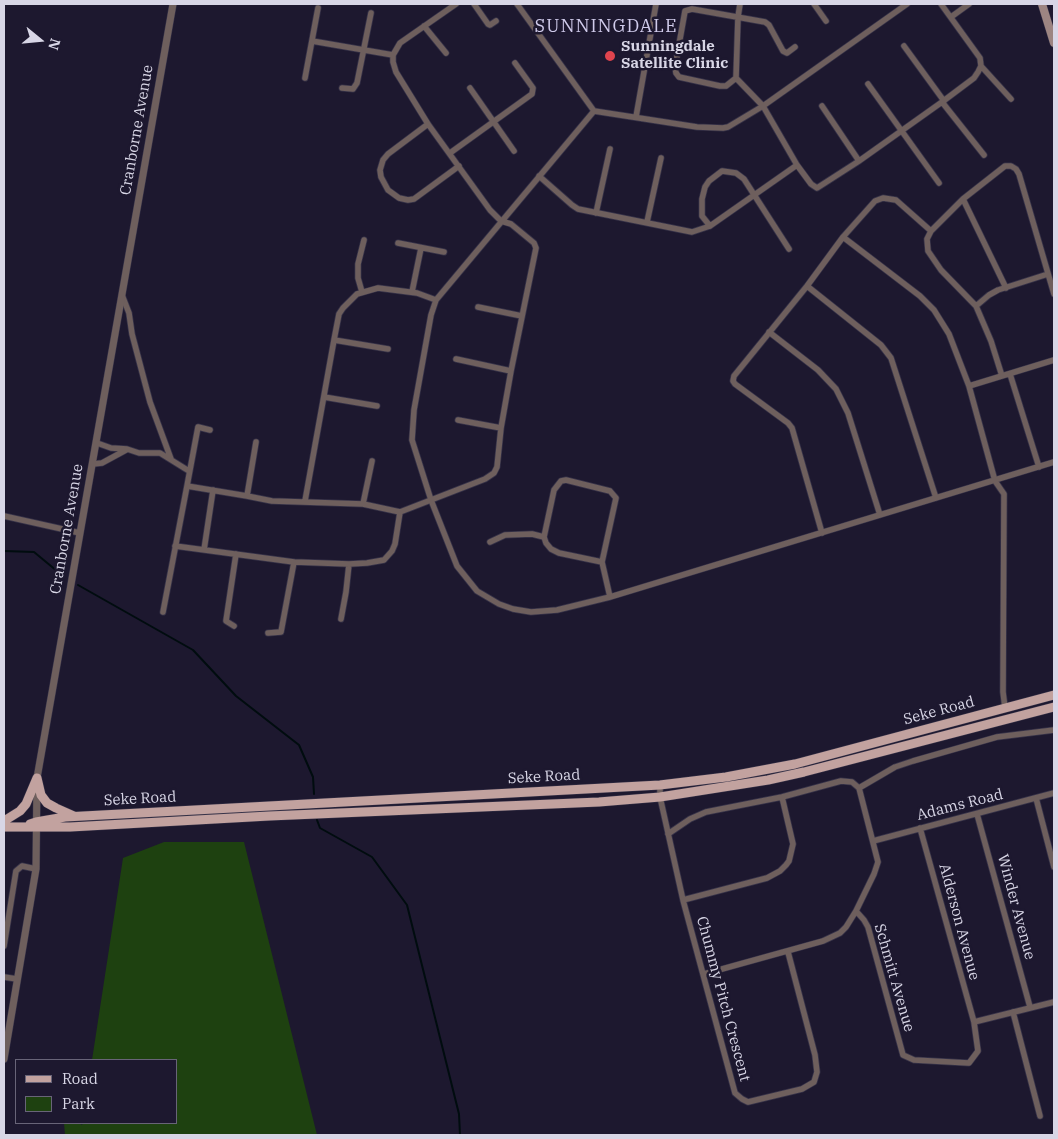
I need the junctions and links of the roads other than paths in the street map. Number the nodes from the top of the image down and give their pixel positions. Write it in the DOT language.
graph roads {
  1 [pos="173,4"];
  2 [pos="456,4"];
  3 [pos="474,4"];
  4 [pos="518,4"];
  5 [pos="656,4"];
  6 [pos="740,4"];
  7 [pos="814,4"];
  8 [pos="907,4"];
  9 [pos="942,4"];
  10 [pos="969,4"];
  11 [pos="1042,4"];
  12 [pos="318,8"];
  13 [pos="371,13"];
  14 [pos="738,17"];
  15 [pos="951,17"];
  16 [pos="496,21"];
  17 [pos="826,21"];
  18 [pos="424,26"];
  19 [pos="312,41"];
  20 [pos="1054,43"];
  21 [pos="904,46"];
  22 [pos="795,47"];
  23 [pos="364,50"];
  24 [pos="446,54"];
  25 [pos="393,55"];
  26 [pos="516,64"];
  27 [pos="981,66"];
  28 [pos="305,78"];
  29 [pos="736,78"];
  30 [pos="868,84"];
  31 [pos="342,88"];
  32 [pos="470,88"];
  33 [pos="1011,99"];
  34 [pos="943,102"];
  35 [pos="762,106"];
  36 [pos="822,106"];
  37 [pos="594,110"];
  38 [pos="636,117"];
  39 [pos="493,120"];
  40 [pos="428,124"];
  41 [pos="902,130"];
  42 [pos="610,149"];
  43 [pos="514,151"];
  44 [pos="450,152"];
  45 [pos="984,155"];
  46 [pos="661,158"];
  47 [pos="859,161"];
  48 [pos="797,165"];
  49 [pos="459,166"];
  50 [pos="539,176"];
  51 [pos="939,183"];
  52 [pos="753,195"];
  53 [pos="964,199"];
  54 [pos="596,212"];
  55 [pos="501,221"];
  56 [pos="647,222"];
  57 [pos="710,226"];
  58 [pos="931,231"];
  59 [pos="843,237"];
  60 [pos="364,240"];
  61 [pos="398,243"];
  62 [pos="421,248"];
  63 [pos="789,249"];
  64 [pos="444,252"];
  65 [pos="1048,274"];
  66 [pos="807,286"];
  67 [pos="1006,288"];
  68 [pos="362,292"];
  69 [pos="412,292"];
  70 [pos="1054,294"];
  71 [pos="122,295"];
  72 [pos="436,300"];
  73 [pos="976,306"];
  74 [pos="478,307"];
  75 [pos="522,316"];
  76 [pos="769,332"];
  77 [pos="334,340"];
  78 [pos="388,349"];
  79 [pos="456,359"];
  80 [pos="1054,362"];
  81 [pos="511,371"];
  82 [pos="1010,374"];
  83 [pos="1002,376"];
  84 [pos="969,386"];
  85 [pos="324,397"];
  86 [pos="377,406"];
  87 [pos="458,420"];
  88 [pos="501,428"];
  89 [pos="210,430"];
  90 [pos="256,442"];
  91 [pos="97,443"];
  92 [pos="127,449"];
  93 [pos="171,458"];
  94 [pos="372,461"];
  95 [pos="1054,462"];
  96 [pos="93,464"];
  97 [pos="1039,467"];
  98 [pos="189,471"];
  99 [pos="995,481"];
  100 [pos="187,486"];
  101 [pos="213,490"];
  102 [pos="247,496"];
  103 [pos="936,498"];
  104 [pos="431,500"];
  105 [pos="305,501"];
  106 [pos="363,504"];
  107 [pos="400,512"];
  108 [pos="880,515"];
  109 [pos="4,516"];
  110 [pos="80,533"];
  111 [pos="822,533"];
  112 [pos="544,537"];
  113 [pos="490,542"];
  114 [pos="175,546"];
  115 [pos="204,550"];
  116 [pos="236,554"];
  117 [pos="294,562"];
  118 [pos="602,562"];
  119 [pos="349,564"];
  120 [pos="610,596"];
  121 [pos="163,612"];
  122 [pos="341,619"];
  123 [pos="234,626"];
  124 [pos="268,633"];
  125 [pos="1054,695"];
  126 [pos="1054,707"];
  127 [pos="1004,708"];
  128 [pos="1054,730"];
  129 [pos="37,778"];
  130 [pos="660,785"];
  131 [pos="859,788"];
  132 [pos="1054,793"];
  133 [pos="660,797"];
  134 [pos="782,797"];
  135 [pos="1036,798"];
  136 [pos="977,814"];
  137 [pos="75,816"];
  138 [pos="4,821"];
  139 [pos="37,824"];
  140 [pos="4,827"];
  141 [pos="920,828"];
  142 [pos="668,834"];
  143 [pos="873,841"];
  144 [pos="1054,867"];
  145 [pos="36,869"];
  146 [pos="683,900"];
  147 [pos="856,911"];
  148 [pos="4,946"];
  149 [pos="788,952"];
  150 [pos="704,974"];
  151 [pos="4,977"];
  152 [pos="17,979"];
  153 [pos="1054,1002"];
  154 [pos="1030,1007"];
  155 [pos="1012,1012"];
  156 [pos="974,1022"];
  157 [pos="903,1055"];
  158 [pos="4,1060"];
  159 [pos="1040,1116"];
  1 -- 71 [label="street, Cranborne Avenue"];
  2 -- 18 [label="street"];
  3 -- 16 [label="street"];
  4 -- 37 [label="street"];
  5 -- 38 [label="street"];
  6 -- 14 [label="street"];
  7 -- 17 [label="street"];
  8 -- 35 [label="street"];
  9 -- 15 [label="street"];
  10 -- 15 [label="street"];
  11 -- 20 [label="main road"];
  12 -- 19 [label="street"];
  13 -- 23 [label="street"];
  14 -- 22 [label="street"];
  14 -- 29 [label="street"];
  14 -- 29 [label="street"];
  15 -- 27 [label="street"];
  18 -- 24 [label="street"];
  18 -- 25 [label="street"];
  19 -- 23 [label="street"];
  19 -- 28 [label="street"];
  21 -- 34 [label="street"];
  23 -- 25 [label="street"];
  23 -- 31 [label="street"];
  25 -- 40 [label="street"];
  26 -- 39 [label="street"];
  27 -- 33 [label="street"];
  27 -- 34 [label="street"];
  29 -- 35 [label="street"];
  30 -- 41 [label="street"];
  32 -- 39 [label="street"];
  34 -- 41 [label="street"];
  34 -- 45 [label="street"];
  35 -- 38 [label="street"];
  35 -- 48 [label="street"];
  36 -- 47 [label="street"];
  37 -- 38 [label="street"];
  37 -- 50 [label="street"];
  39 -- 43 [label="street"];
  39 -- 44 [label="street"];
  40 -- 44 [label="street"];
  40 -- 49 [label="street"];
  41 -- 47 [label="street"];
  41 -- 51 [label="street"];
  42 -- 54 [label="street"];
  44 -- 49 [label="street"];
  46 -- 56 [label="street"];
  47 -- 48 [label="street"];
  48 -- 52 [label="street"];
  49 -- 55 [label="street"];
  50 -- 54 [label="street"];
  50 -- 55 [label="street"];
  52 -- 57 [label="street"];
  52 -- 57 [label="street"];
  52 -- 63 [label="street"];
  53 -- 58 [label="street"];
  53 -- 65 [label="street"];
  53 -- 67 [label="street"];
  54 -- 56 [label="street"];
  55 -- 72 [label="street"];
  55 -- 75 [label="street"];
  56 -- 57 [label="street"];
  58 -- 59 [label="street"];
  58 -- 73 [label="street"];
  59 -- 66 [label="street"];
  59 -- 84 [label="street"];
  60 -- 68 [label="street"];
  61 -- 62 [label="street"];
  62 -- 64 [label="street"];
  62 -- 69 [label="street"];
  65 -- 67 [label="street"];
  65 -- 70 [label="street"];
  66 -- 76 [label="street"];
  66 -- 103 [label="street"];
  67 -- 73 [label="street"];
  68 -- 69 [label="street"];
  68 -- 77 [label="street"];
  69 -- 72 [label="street"];
  71 -- 91 [label="street, Cranborne Avenue"];
  71 -- 93 [label="street"];
  72 -- 104 [label="street"];
  73 -- 83 [label="street"];
  74 -- 75 [label="street"];
  75 -- 81 [label="street"];
  76 -- 108 [label="street"];
  76 -- 111 [label="street"];
  77 -- 78 [label="street"];
  77 -- 85 [label="street"];
  79 -- 81 [label="street"];
  80 -- 82 [label="street"];
  81 -- 88 [label="street"];
  82 -- 83 [label="street"];
  82 -- 97 [label="street"];
  83 -- 84 [label="street"];
  84 -- 99 [label="street"];
  85 -- 86 [label="street"];
  85 -- 105 [label="street"];
  87 -- 88 [label="street"];
  88 -- 104 [label="street"];
  89 -- 98 [label="street"];
  90 -- 102 [label="street"];
  91 -- 92 [label="street"];
  91 -- 96 [label="street, Cranborne Avenue"];
  92 -- 93 [label="street"];
  92 -- 96 [label="street"];
  93 -- 98 [label="street"];
  94 -- 106 [label="street"];
  95 -- 97 [label="street"];
  96 -- 110 [label="street, Cranborne Avenue"];
  97 -- 99 [label="street"];
  98 -- 100 [label="street"];
  99 -- 103 [label="street"];
  99 -- 127 [label="street"];
  100 -- 101 [label="street"];
  100 -- 114 [label="street"];
  101 -- 102 [label="street"];
  101 -- 115 [label="street"];
  102 -- 105 [label="street"];
  103 -- 108 [label="street"];
  104 -- 107 [label="street"];
  104 -- 120 [label="street"];
  105 -- 106 [label="street"];
  106 -- 107 [label="street"];
  107 -- 119 [label="street"];
  108 -- 111 [label="street"];
  109 -- 110 [label="street"];
  110 -- 129 [label="street, Cranborne Avenue"];
  111 -- 120 [label="street"];
  112 -- 113 [label="street"];
  112 -- 118 [label="street"];
  112 -- 118 [label="street"];
  114 -- 115 [label="street"];
  114 -- 121 [label="street"];
  115 -- 116 [label="street"];
  116 -- 117 [label="street"];
  116 -- 123 [label="street"];
  117 -- 119 [label="street"];
  117 -- 124 [label="street"];
  118 -- 120 [label="street"];
  119 -- 122 [label="street"];
  125 -- 127 [label="main road, Seke Road"];
  126 -- 133 [label="main road, Seke Road"];
  127 -- 130 [label="main road, Seke Road"];
  128 -- 131 [label="street"];
  129 -- 137 [label="main road"];
  129 -- 138 [label="main road"];
  129 -- 139 [label="street, Cranborne Avenue"];
  130 -- 133 [label="street, Chummy Pitch Crescent"];
  130 -- 137 [label="main road, Seke Road"];
  131 -- 134 [label="street"];
  131 -- 143 [label="street"];
  132 -- 135 [label="street, Adams Road"];
  133 -- 139 [label="main road, Seke Road"];
  133 -- 142 [label="street, Chummy Pitch Crescent"];
  134 -- 142 [label="street"];
  134 -- 146 [label="street"];
  135 -- 136 [label="street, Adams Road"];
  135 -- 144 [label="street"];
  136 -- 141 [label="street, Adams Road"];
  136 -- 154 [label="street, Winder Avenue"];
  137 -- 139 [label="main road, Seke Road"];
  139 -- 140 [label="main road, Seke Road"];
  139 -- 145 [label="street, Cranborne Avenue"];
  141 -- 143 [label="street, Adams Road"];
  141 -- 156 [label="street, Alderson Avenue"];
  142 -- 146 [label="street, Chummy Pitch Crescent"];
  143 -- 147 [label="street"];
  145 -- 148 [label="street"];
  145 -- 152 [label="street, Cranborne Avenue"];
  146 -- 150 [label="street, Chummy Pitch Crescent"];
  147 -- 149 [label="street"];
  147 -- 157 [label="street, Schmitt Avenue"];
  149 -- 150 [label="street"];
  149 -- 150 [label="street, Chummy Pitch Crescent"];
  151 -- 152 [label="street"];
  152 -- 158 [label="street, Cranborne Avenue"];
  153 -- 154 [label="street"];
  154 -- 155 [label="street"];
  155 -- 156 [label="street"];
  155 -- 159 [label="street"];
  156 -- 157 [label="street, Alderson Avenue"];
}
